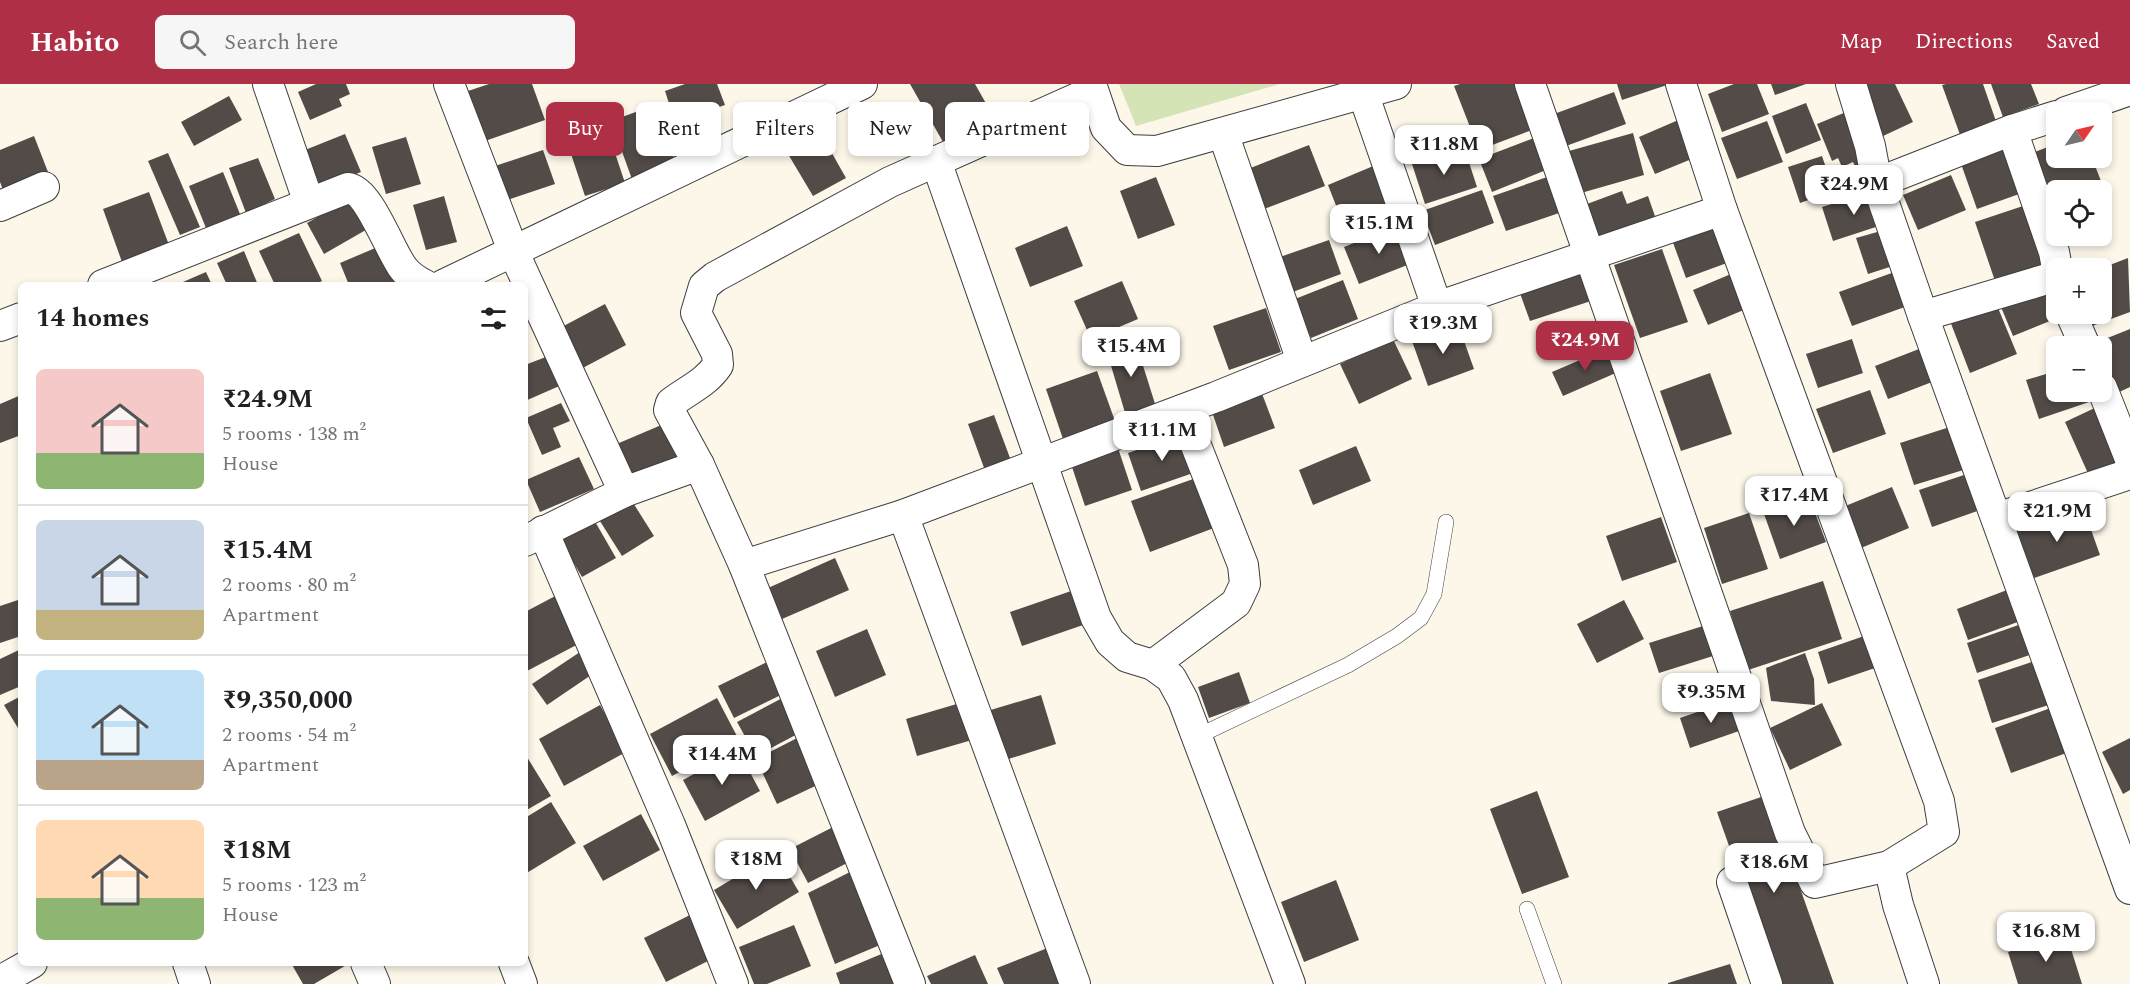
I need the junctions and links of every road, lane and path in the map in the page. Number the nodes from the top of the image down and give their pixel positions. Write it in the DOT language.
graph roads {
  1 [pos="268,84"];
  2 [pos="449,84"];
  3 [pos="862,84"];
  4 [pos="1396,84"];
  5 [pos="1530,84"];
  6 [pos="1681,84"];
  7 [pos="1851,84"];
  8 [pos="1092,88"];
  9 [pos="2130,90"];
  10 [pos="1363,93"];
  11 [pos="2080,100"];
  12 [pos="2046,119"];
  13 [pos="2013,130"];
  14 [pos="1222,133"];
  15 [pos="936,161"];
  16 [pos="1877,183"];
  17 [pos="44,187"];
  18 [pos="309,203"];
  19 [pos="0,206"];
  20 [pos="1722,210"];
  21 [pos="514,253"];
  22 [pos="1590,253"];
  23 [pos="2055,258"];
  24 [pos="2046,275"];
  25 [pos="111,282"];
  26 [pos="421,282"];
  27 [pos="450,282"];
  28 [pos="527,282"];
  29 [pos="528,283"];
  30 [pos="1437,307"];
  31 [pos="1923,316"];
  32 [pos="18,319"];
  33 [pos="0,326"];
  34 [pos="1302,361"];
  35 [pos="2108,402"];
  36 [pos="1182,410"];
  37 [pos="2130,459"];
  38 [pos="1040,463"];
  39 [pos="699,465"];
  40 [pos="2130,474"];
  41 [pos="624,492"];
  42 [pos="903,515"];
  43 [pos="1997,518"];
  44 [pos="1446,522"];
  45 [pos="534,536"];
  46 [pos="744,565"];
  47 [pos="1153,665"];
  48 [pos="1196,736"];
  49 [pos="1888,866"];
  50 [pos="1732,882"];
  51 [pos="2130,889"];
  52 [pos="1527,909"];
  53 [pos="27,966"];
  54 [pos="189,966"];
  55 [pos="367,966"];
  56 [pos="515,966"];
  57 [pos="0,981"];
  58 [pos="195,984"];
  59 [pos="375,984"];
  60 [pos="522,984"];
  61 [pos="733,984"];
  62 [pos="910,984"];
  63 [pos="1075,984"];
  64 [pos="1290,984"];
  65 [pos="1554,984"];
  66 [pos="1767,984"];
  67 [pos="1924,984"];
  1 -- 18 [label="street"];
  2 -- 21 [label="street"];
  3 -- 21 [label="street"];
  4 -- 10 [label="street"];
  5 -- 22 [label="street"];
  6 -- 20 [label="street"];
  7 -- 16 [label="street"];
  8 -- 14 [label="street"];
  8 -- 15 [label="street"];
  9 -- 11 [label="street"];
  10 -- 14 [label="street"];
  10 -- 30 [label="street"];
  12 -- 13 [label="street"];
  13 -- 16 [label="street"];
  13 -- 23 [label="street"];
  14 -- 34 [label="street"];
  15 -- 38 [label="street"];
  15 -- 39 [label="street"];
  16 -- 31 [label="street"];
  17 -- 19 [label="street"];
  18 -- 25 [label="street"];
  18 -- 26 [label="street"];
  20 -- 22 [label="street"];
  20 -- 49 [label="street"];
  21 -- 27 [label="street"];
  21 -- 28 [label="street"];
  22 -- 30 [label="street"];
  22 -- 49 [label="street"];
  24 -- 31 [label="street"];
  29 -- 41 [label="street"];
  30 -- 34 [label="street"];
  31 -- 43 [label="street"];
  32 -- 33 [label="street"];
  34 -- 36 [label="street"];
  35 -- 37 [label="street"];
  36 -- 38 [label="street"];
  36 -- 47 [label="street"];
  38 -- 42 [label="street"];
  38 -- 47 [label="street"];
  39 -- 41 [label="street"];
  39 -- 46 [label="street"];
  40 -- 43 [label="street"];
  41 -- 45 [label="street"];
  42 -- 46 [label="street"];
  42 -- 63 [label="street"];
  43 -- 51 [label="street"];
  44 -- 48 [label="lane"];
  45 -- 61 [label="street"];
  46 -- 62 [label="street"];
  47 -- 48 [label="street"];
  48 -- 64 [label="street"];
  49 -- 67 [label="street"];
  50 -- 66 [label="street"];
  52 -- 65 [label="lane"];
  53 -- 57 [label="street"];
  54 -- 58 [label="street"];
  55 -- 59 [label="street"];
  56 -- 60 [label="street"];
}
